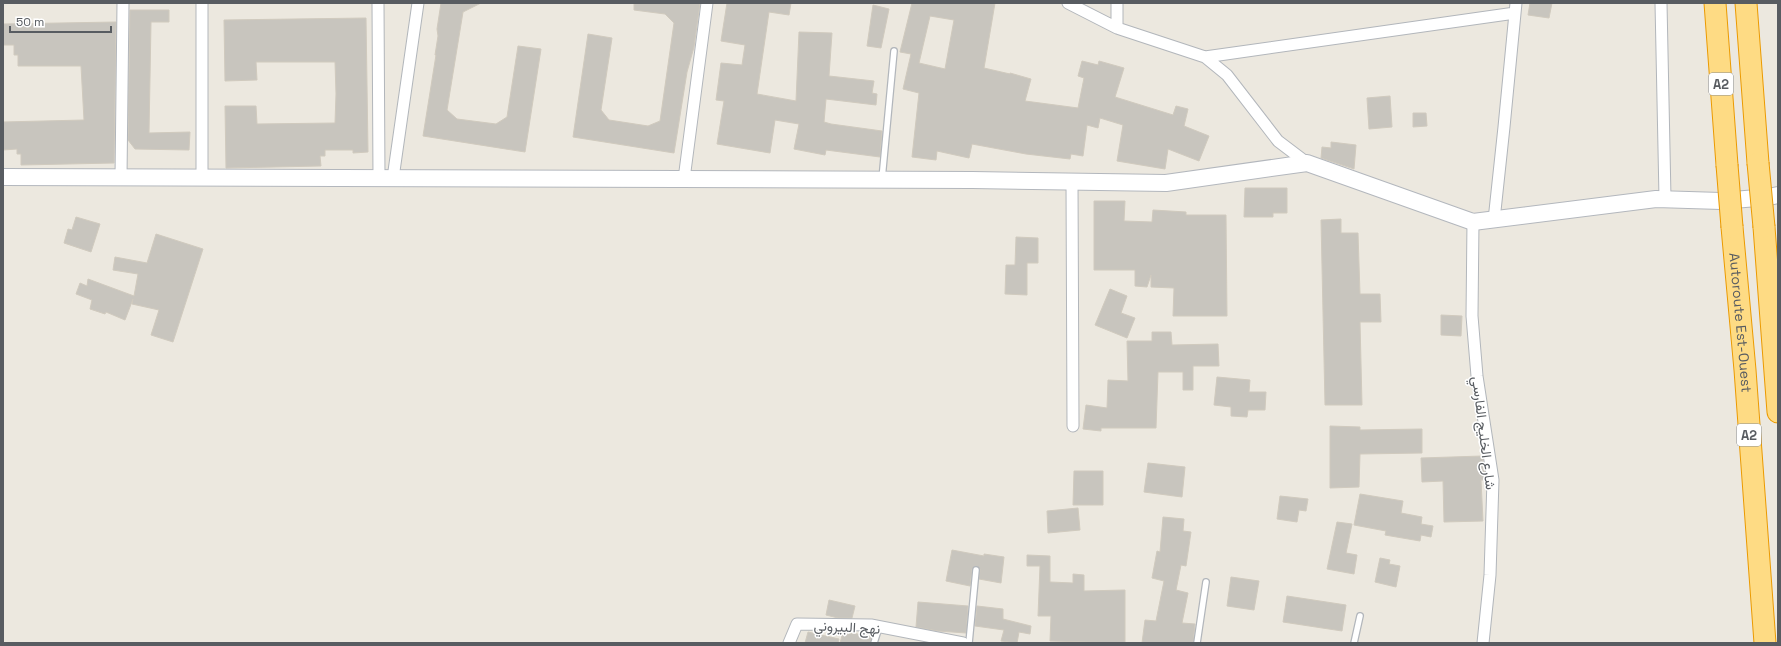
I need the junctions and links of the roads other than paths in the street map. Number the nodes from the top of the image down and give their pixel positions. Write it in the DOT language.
graph roads {
  1 [pos="123,3"];
  2 [pos="202,3"];
  3 [pos="378,3"];
  4 [pos="418,3"];
  5 [pos="708,3"];
  6 [pos="1068,3"];
  7 [pos="1117,3"];
  8 [pos="1661,3"];
  9 [pos="1715,3"];
  10 [pos="1746,3"];
  11 [pos="1516,8"];
  12 [pos="1117,28"];
  13 [pos="894,51"];
  14 [pos="1205,57"];
  15 [pos="1307,163"];
  16 [pos="3,177"];
  17 [pos="121,177"];
  18 [pos="202,177"];
  19 [pos="386,178"];
  20 [pos="684,179"];
  21 [pos="882,179"];
  22 [pos="1072,181"];
  23 [pos="1778,195"];
  24 [pos="1665,198"];
  25 [pos="1494,220"];
  26 [pos="1473,222"];
  27 [pos="1778,412"];
  28 [pos="1073,426"];
  29 [pos="976,570"];
  30 [pos="1206,582"];
  31 [pos="1360,616"];
  32 [pos="879,627"];
  33 [pos="789,643"];
  34 [pos="874,643"];
  35 [pos="963,643"];
  36 [pos="969,643"];
  37 [pos="1198,643"];
  38 [pos="1354,643"];
  39 [pos="1483,643"];
  40 [pos="1765,643"];
  1 -- 17 [label="street"];
  2 -- 18 [label="street"];
  3 -- 19 [label="street"];
  4 -- 19 [label="street"];
  5 -- 20 [label="street"];
  6 -- 12 [label="street"];
  7 -- 12 [label="street"];
  8 -- 24 [label="street"];
  9 -- 40 [label="highway, Autoroute Est-Ouest / A2, bridge"];
  10 -- 27 [label="highway, A2, bridge"];
  11 -- 14 [label="street"];
  11 -- 25 [label="street"];
  12 -- 14 [label="street"];
  13 -- 21 [label="lane"];
  14 -- 15 [label="street"];
  15 -- 22 [label="street"];
  15 -- 26 [label="street"];
  16 -- 17 [label="street"];
  17 -- 18 [label="street"];
  18 -- 19 [label="street"];
  19 -- 20 [label="street"];
  20 -- 21 [label="street"];
  21 -- 22 [label="street"];
  22 -- 28 [label="street"];
  23 -- 24 [label="street"];
  24 -- 25 [label="street"];
  25 -- 26 [label="street"];
  26 -- 39 [label="street, شارع الخليج الفارسي"];
  29 -- 36 [label="lane"];
  30 -- 37 [label="lane"];
  31 -- 38 [label="lane"];
  32 -- 33 [label="street, نهج البيروني"];
  32 -- 34 [label="lane"];
  32 -- 35 [label="street, نهج البيروني"];
}
